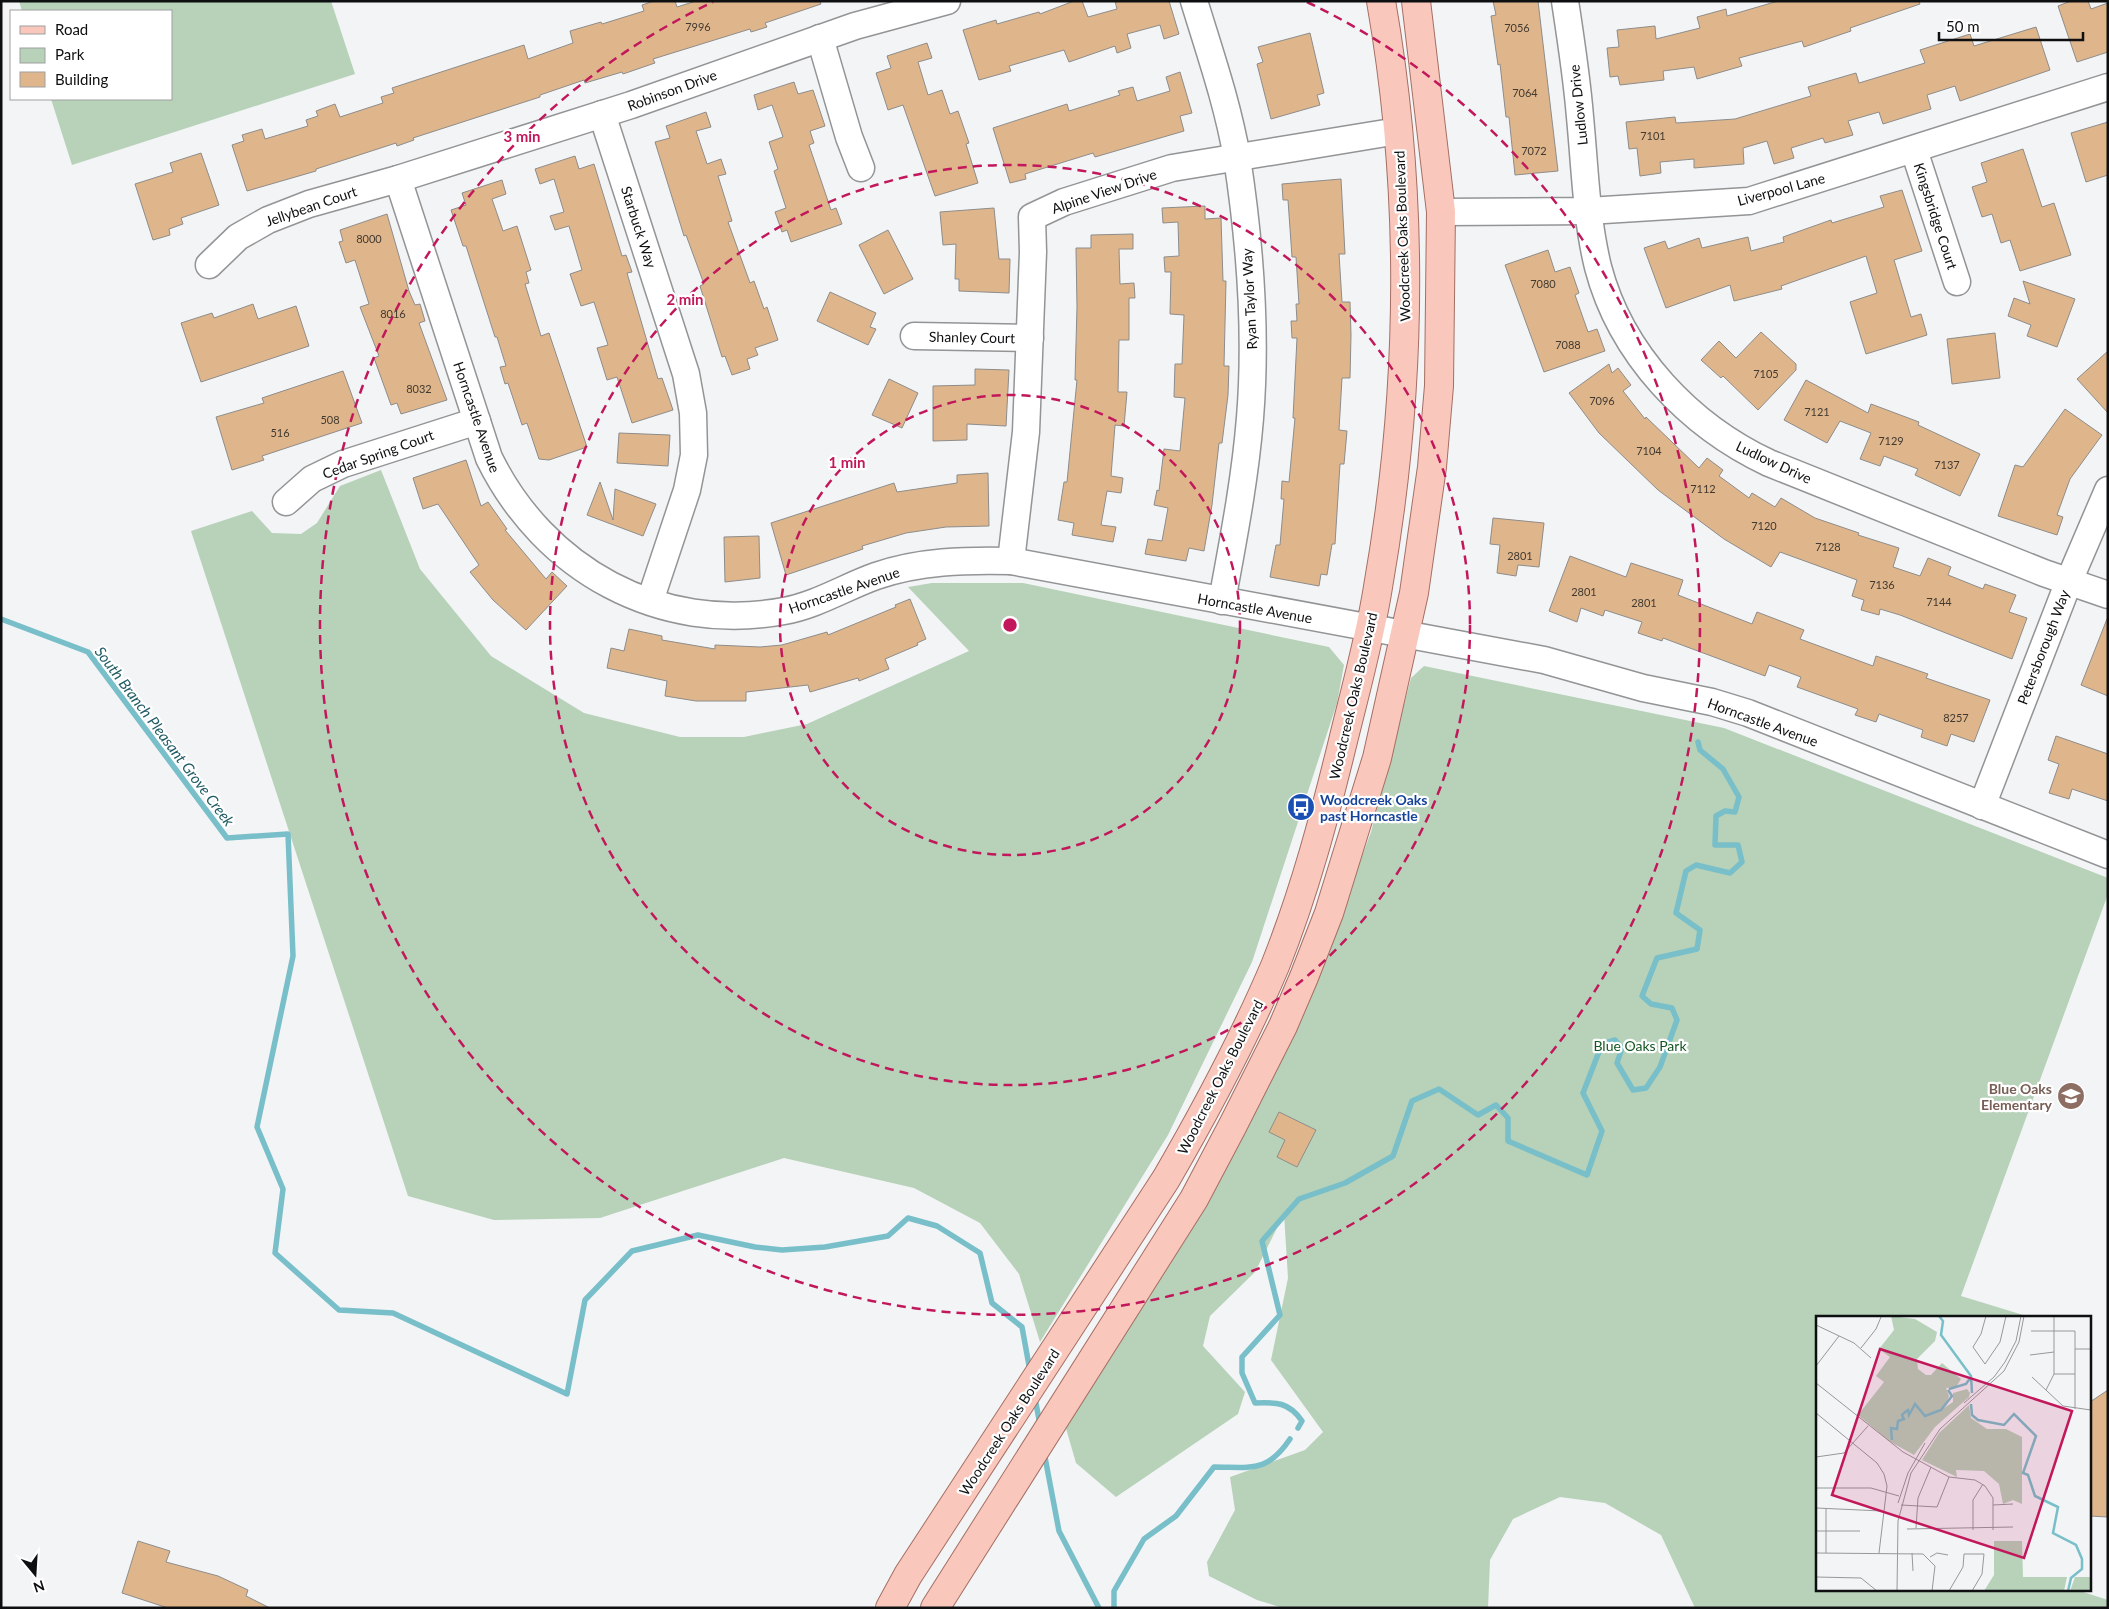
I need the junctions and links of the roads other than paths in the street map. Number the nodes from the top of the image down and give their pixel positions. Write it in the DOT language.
graph roads {
  1 [pos="947,1"];
  2 [pos="1194,1"];
  3 [pos="1381,1"];
  4 [pos="1416,1"];
  5 [pos="1565,1"];
  6 [pos="820,38"];
  7 [pos="2108,87"];
  8 [pos="602,114"];
  9 [pos="1398,131"];
  10 [pos="1914,150"];
  11 [pos="1236,157"];
  12 [pos="861,168"];
  13 [pos="398,179"];
  14 [pos="1588,211"];
  15 [pos="1441,212"];
  16 [pos="209,265"];
  17 [pos="1957,282"];
  18 [pos="914,336"];
  19 [pos="1030,338"];
  20 [pos="477,420"];
  21 [pos="2108,490"];
  22 [pos="286,502"];
  23 [pos="1011,561"];
  24 [pos="2069,581"];
  25 [pos="2108,595"];
  26 [pos="650,601"];
  27 [pos="1222,601"];
  28 [pos="1369,629"];
  29 [pos="1405,635"];
  30 [pos="1982,806"];
  31 [pos="2108,855"];
  32 [pos="890,1608"];
  33 [pos="935,1608"];
  1 -- 6 [label="street, Robinson Drive"];
  2 -- 11 [label="street, Ryan Taylor Way"];
  3 -- 9 [label="main road, Woodcreek Oaks Boulevard"];
  4 -- 15 [label="main road"];
  5 -- 14 [label="street, Ludlow Drive"];
  6 -- 8 [label="street, Robinson Drive"];
  6 -- 12 [label="street"];
  7 -- 10 [label="street, Liverpool Lane"];
  8 -- 13 [label="street, Robinson Drive"];
  8 -- 26 [label="street, Starbuck Way"];
  9 -- 11 [label="street, Alpine View Drive"];
  9 -- 28 [label="main road, Woodcreek Oaks Boulevard"];
  10 -- 14 [label="street, Liverpool Lane"];
  10 -- 17 [label="street, Kingsbridge Court"];
  11 -- 19 [label="street, Alpine View Drive"];
  11 -- 27 [label="street, Ryan Taylor Way"];
  13 -- 16 [label="street, Jellybean Court"];
  13 -- 20 [label="street, Horncastle Avenue"];
  14 -- 15 [label="street, Liverpool Lane"];
  14 -- 24 [label="street, Ludlow Drive"];
  15 -- 29 [label="main road"];
  18 -- 19 [label="street, Shanley Court"];
  19 -- 23 [label="street, Alpine View Drive"];
  20 -- 22 [label="street, Cedar Spring Court"];
  20 -- 26 [label="street, Horncastle Avenue"];
  21 -- 24 [label="street, Petersborough Way"];
  23 -- 26 [label="street, Horncastle Avenue"];
  23 -- 27 [label="street, Horncastle Avenue"];
  24 -- 25 [label="street, Ludlow Drive"];
  24 -- 30 [label="street, Petersborough Way"];
  27 -- 28 [label="street, Horncastle Avenue"];
  28 -- 29 [label="street, Horncastle Avenue"];
  28 -- 32 [label="main road, Woodcreek Oaks Boulevard"];
  29 -- 30 [label="street, Horncastle Avenue"];
  29 -- 33 [label="main road"];
  30 -- 31 [label="street, Horncastle Avenue"];
}
